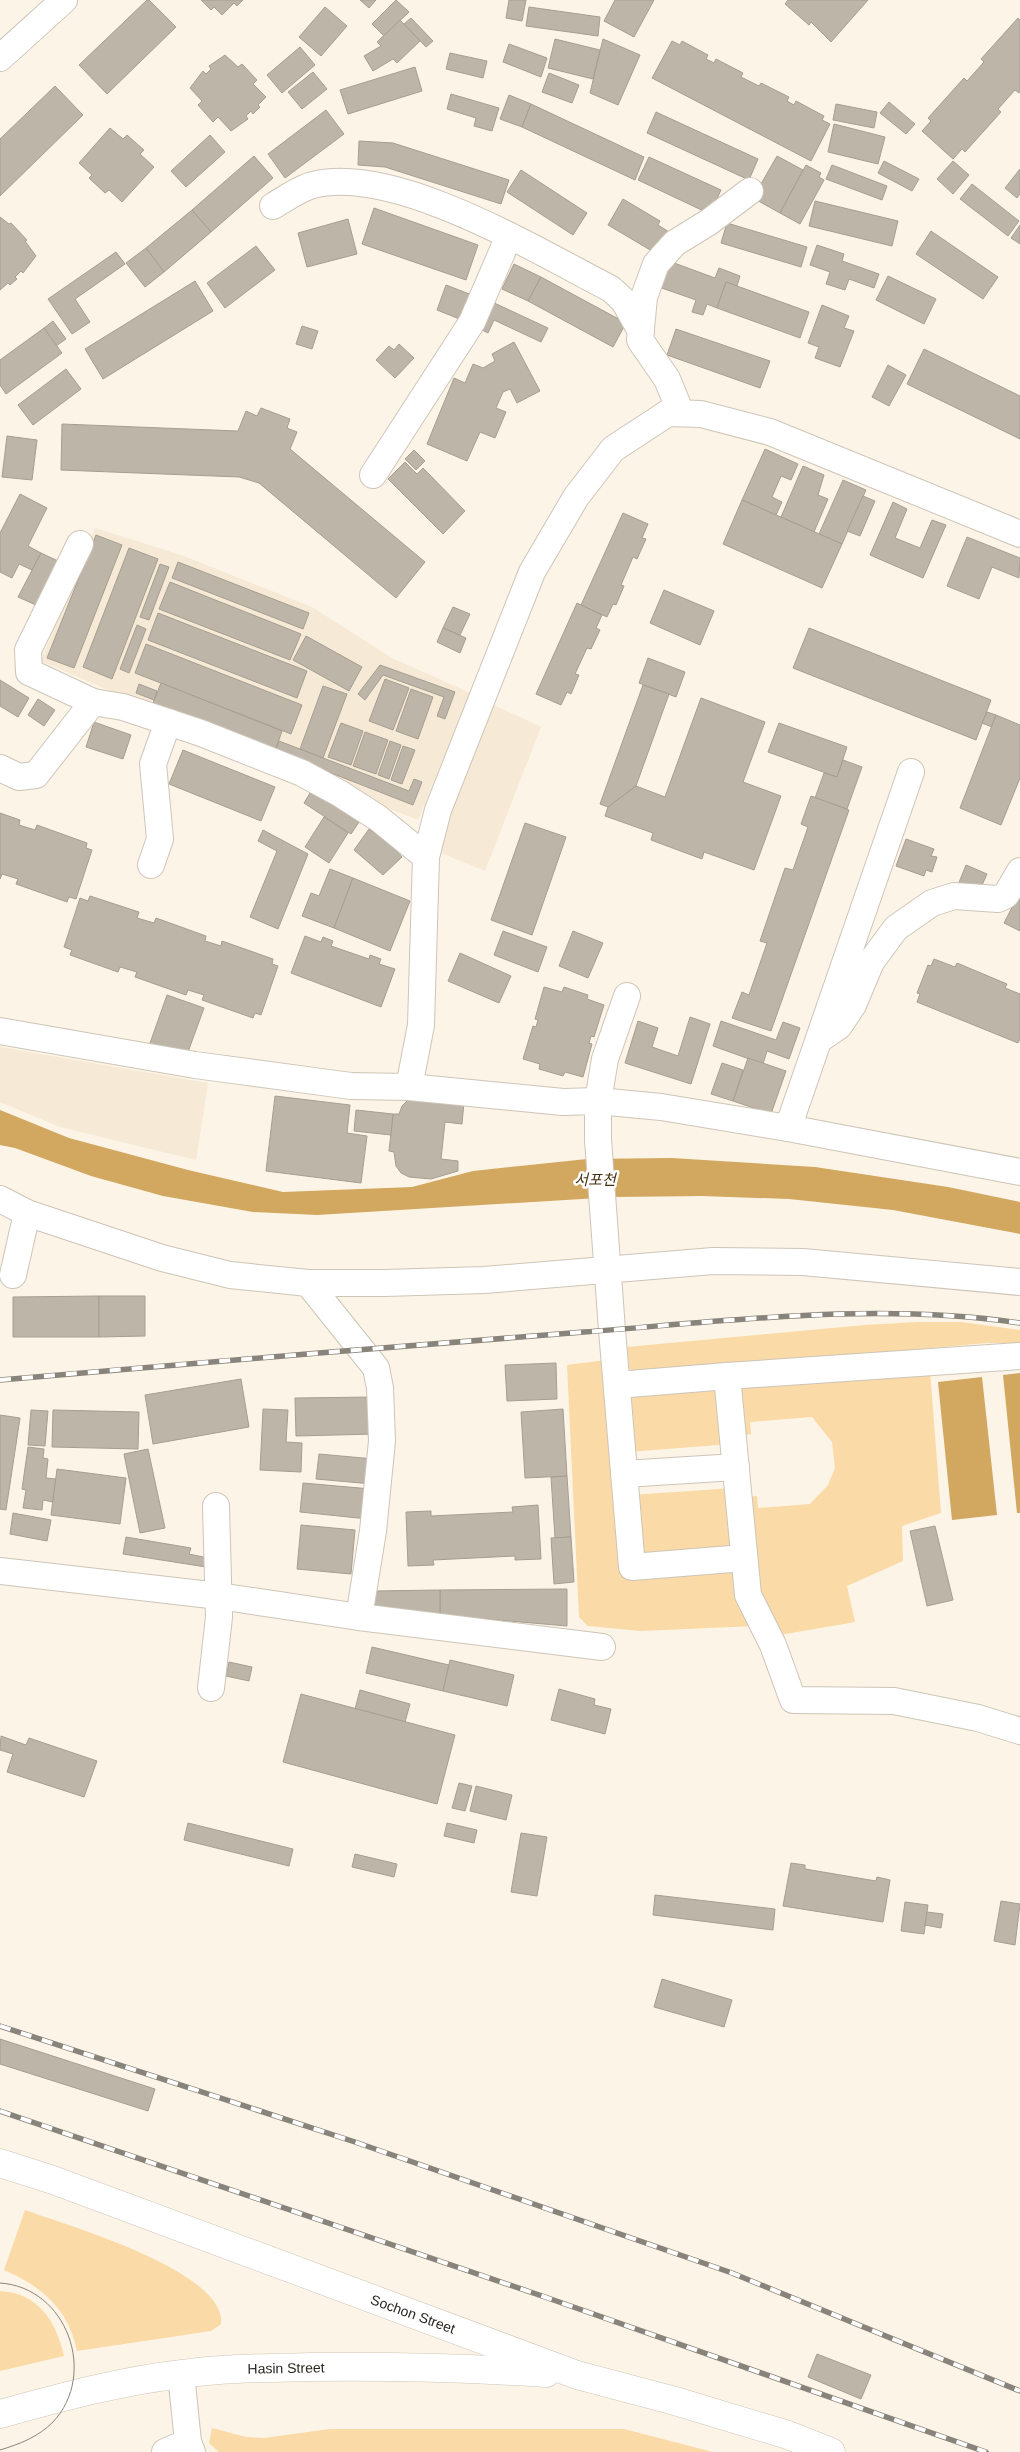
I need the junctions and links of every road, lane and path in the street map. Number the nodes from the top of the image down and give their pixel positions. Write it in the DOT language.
graph roads {
  1 [pos="64,0"];
  2 [pos="0,58"];
  3 [pos="750,190"];
  4 [pos="273,206"];
  5 [pos="509,236"];
  6 [pos="641,332"];
  7 [pos="681,413"];
  8 [pos="373,475"];
  9 [pos="1020,534"];
  10 [pos="80,544"];
  11 [pos="93,702"];
  12 [pos="168,722"];
  13 [pos="0,768"];
  14 [pos="911,772"];
  15 [pos="426,856"];
  16 [pos="151,865"];
  17 [pos="1020,871"];
  18 [pos="626,996"];
  19 [pos="0,1031"];
  20 [pos="818,1040"];
  21 [pos="409,1087"];
  22 [pos="598,1101"];
  23 [pos="788,1128"];
  24 [pos="1020,1172"];
  25 [pos="0,1199"];
  26 [pos="27,1213"];
  27 [pos="608,1268"];
  28 [pos="13,1275"];
  29 [pos="1020,1282"];
  30 [pos="308,1283"];
  31 [pos="1020,1356"];
  32 [pos="727,1376"];
  33 [pos="617,1385"];
  34 [pos="736,1466"];
  35 [pos="624,1474"];
  36 [pos="216,1506"];
  37 [pos="744,1558"];
  38 [pos="0,1570"];
  39 [pos="219,1596"];
  40 [pos="359,1617"];
  41 [pos="602,1647"];
  42 [pos="211,1688"];
  43 [pos="1020,1732"];
  44 [pos="0,2163"];
  45 [pos="181,2374"];
  46 [pos="576,2375"];
  47 [pos="0,2414"];
  48 [pos="182,2449"];
  49 [pos="831,2452"];
  1 -- 2 [label="street"];
  3 -- 6 [label="street"];
  4 -- 5 [label="street"];
  5 -- 6 [label="street"];
  5 -- 8 [label="street"];
  6 -- 7 [label="street"];
  7 -- 9 [label="street"];
  7 -- 15 [label="street"];
  10 -- 11 [label="street"];
  11 -- 12 [label="street"];
  11 -- 13 [label="street"];
  12 -- 15 [label="street"];
  12 -- 16 [label="street"];
  14 -- 20 [label="street"];
  15 -- 21 [label="street"];
  17 -- 20 [label="street"];
  18 -- 22 [label="street"];
  19 -- 21 [label="street"];
  20 -- 23 [label="street"];
  21 -- 22 [label="street"];
  22 -- 23 [label="street"];
  22 -- 27 [label="street"];
  23 -- 24 [label="street"];
  25 -- 26 [label="street"];
  26 -- 28 [label="street"];
  26 -- 30 [label="street"];
  27 -- 29 [label="street"];
  27 -- 30 [label="street"];
  27 -- 33 [label="street"];
  30 -- 40 [label="street"];
  31 -- 32 [label="street"];
  32 -- 33 [label="street"];
  32 -- 34 [label="street"];
  33 -- 35 [label="street"];
  34 -- 35 [label="street"];
  34 -- 37 [label="street"];
  35 -- 37 [label="street"];
  36 -- 39 [label="street"];
  37 -- 43 [label="street"];
  38 -- 39 [label="street"];
  39 -- 40 [label="street"];
  39 -- 42 [label="street"];
  40 -- 41 [label="street"];
  44 -- 46 [label="main road, Sochon Street"];
  45 -- 46 [label="main road, Hasin Street"];
  45 -- 47 [label="main road, Hasin Street"];
  45 -- 48 [label="street"];
  46 -- 49 [label="main road, Sochon Street"];
}
